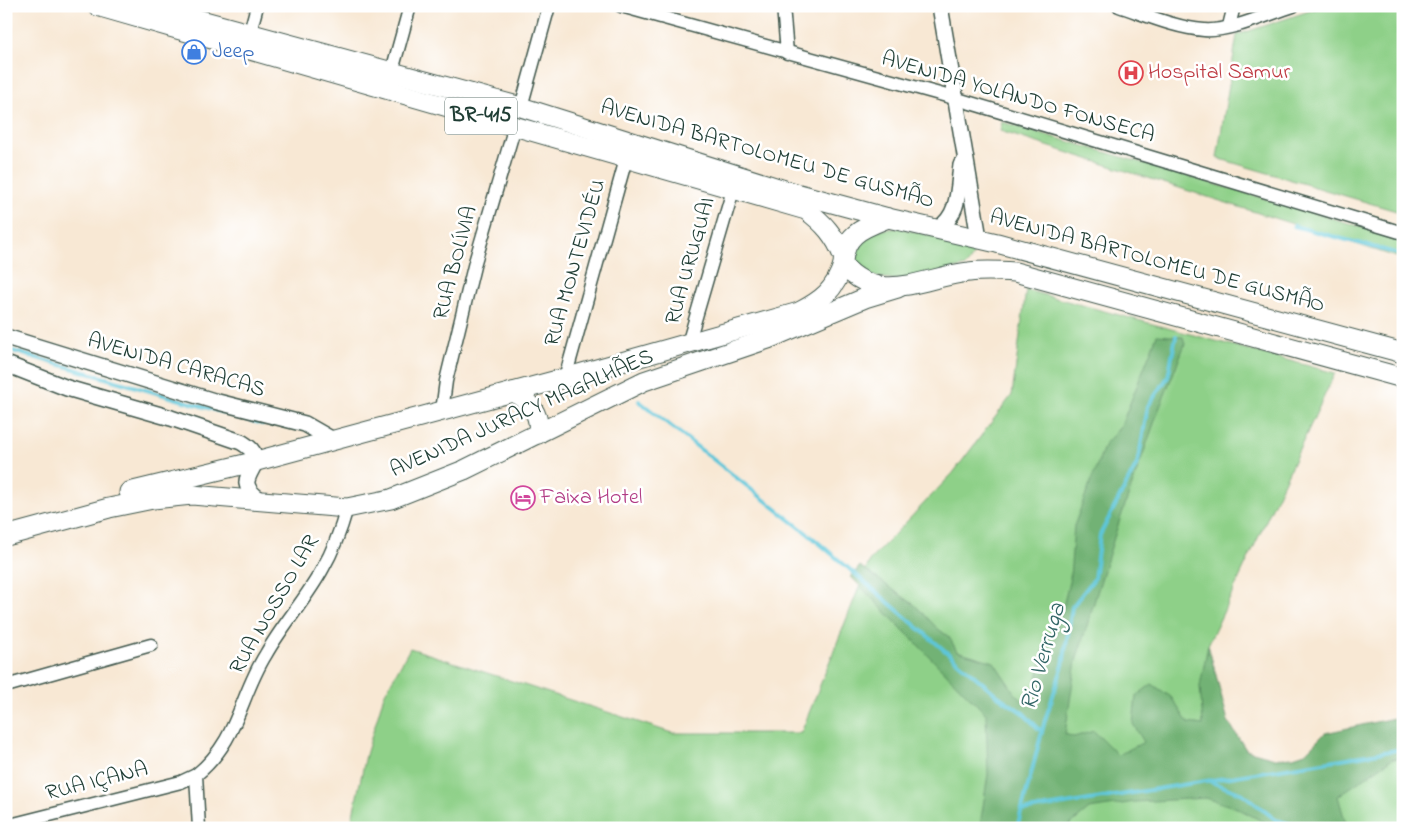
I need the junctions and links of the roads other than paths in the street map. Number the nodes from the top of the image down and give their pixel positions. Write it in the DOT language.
graph roads {
  1 [pos="97,6"];
  2 [pos="149,6"];
  3 [pos="258,6"];
  4 [pos="410,6"];
  5 [pos="549,6"];
  6 [pos="621,6"];
  7 [pos="783,6"];
  8 [pos="940,6"];
  9 [pos="1119,6"];
  10 [pos="1234,6"];
  11 [pos="1293,6"];
  12 [pos="1229,26"];
  13 [pos="250,32"];
  14 [pos="788,53"];
  15 [pos="392,71"];
  16 [pos="954,98"];
  17 [pos="521,108"];
  18 [pos="515,126"];
  19 [pos="963,148"];
  20 [pos="626,159"];
  21 [pos="733,190"];
  22 [pos="888,218"];
  23 [pos="937,229"];
  24 [pos="1403,233"];
  25 [pos="979,238"];
  26 [pos="843,261"];
  27 [pos="898,288"];
  28 [pos="6,337"];
  29 [pos="688,344"];
  30 [pos="1403,353"];
  31 [pos="6,364"];
  32 [pos="565,378"];
  33 [pos="1403,378"];
  34 [pos="512,392"];
  35 [pos="442,411"];
  36 [pos="538,434"];
  37 [pos="333,440"];
  38 [pos="256,461"];
  39 [pos="259,500"];
  40 [pos="347,508"];
  41 [pos="6,526"];
  42 [pos="6,536"];
  43 [pos="151,645"];
  44 [pos="6,686"];
  45 [pos="196,775"];
  46 [pos="6,826"];
  47 [pos="199,828"];
  1 -- 18 [label="main road, AVENIDA BARTOLOMEU DE GUSMÃO / BR-415"];
  2 -- 13 [label="main road, AVENIDA BARTOLOMEU DE GUSMÃO"];
  3 -- 13 [label="street"];
  4 -- 15 [label="street"];
  5 -- 17 [label="street"];
  6 -- 14 [label="street, AVENIDA YOLANDO FONSECA"];
  7 -- 14 [label="street"];
  8 -- 16 [label="street"];
  9 -- 12 [label="street"];
  10 -- 12 [label="street"];
  11 -- 12 [label="street"];
  13 -- 15 [label="main road, AVENIDA BARTOLOMEU DE GUSMÃO"];
  14 -- 16 [label="street, AVENIDA YOLANDO FONSECA"];
  15 -- 17 [label="main road, AVENIDA BARTOLOMEU DE GUSMÃO"];
  16 -- 19 [label="street"];
  16 -- 24 [label="street, AVENIDA YOLANDO FONSECA"];
  17 -- 22 [label="main road, AVENIDA BARTOLOMEU DE GUSMÃO"];
  18 -- 20 [label="main road, AVENIDA BARTOLOMEU DE GUSMÃO / BR-415"];
  18 -- 35 [label="street, RUA BOLÍVIA"];
  19 -- 23 [label="street"];
  19 -- 25 [label="street"];
  20 -- 21 [label="main road, AVENIDA BARTOLOMEU DE GUSMÃO / BR-415"];
  20 -- 32 [label="street, RUA MONTEVIDÉU"];
  21 -- 26 [label="main road, AVENIDA BARTOLOMEU DE GUSMÃO / BR-415"];
  21 -- 29 [label="street, RUA URUGUAI"];
  22 -- 23 [label="main road, AVENIDA BARTOLOMEU DE GUSMÃO"];
  22 -- 26 [label="main road, AVENIDA JURACY MAGALHÃES"];
  23 -- 25 [label="main road, AVENIDA BARTOLOMEU DE GUSMÃO"];
  25 -- 30 [label="main road, AVENIDA BARTOLOMEU DE GUSMÃO"];
  26 -- 27 [label="main road"];
  26 -- 29 [label="main road, AVENIDA JURACY MAGALHÃES"];
  27 -- 33 [label="main road, AVENIDA BARTOLOMEU DE GUSMÃO"];
  27 -- 36 [label="main road, AVENIDA JURACY MAGALHÃES"];
  28 -- 37 [label="street, AVENIDA CARACAS"];
  29 -- 32 [label="main road, AVENIDA JURACY MAGALHÃES"];
  31 -- 38 [label="street"];
  32 -- 34 [label="main road, AVENIDA JURACY MAGALHÃES"];
  34 -- 35 [label="main road, AVENIDA JURACY MAGALHÃES"];
  34 -- 36 [label="main road"];
  35 -- 37 [label="main road, AVENIDA JURACY MAGALHÃES"];
  36 -- 40 [label="main road, AVENIDA JURACY MAGALHÃES"];
  37 -- 38 [label="main road, AVENIDA JURACY MAGALHÃES"];
  38 -- 39 [label="street"];
  38 -- 41 [label="main road, AVENIDA JURACY MAGALHÃES"];
  39 -- 40 [label="main road, AVENIDA JURACY MAGALHÃES"];
  39 -- 42 [label="main road, AVENIDA JURACY MAGALHÃES"];
  40 -- 45 [label="street, RUA NOSSO LAR"];
  43 -- 44 [label="street"];
  45 -- 46 [label="street, RUA IÇANA"];
  45 -- 47 [label="street"];
}
